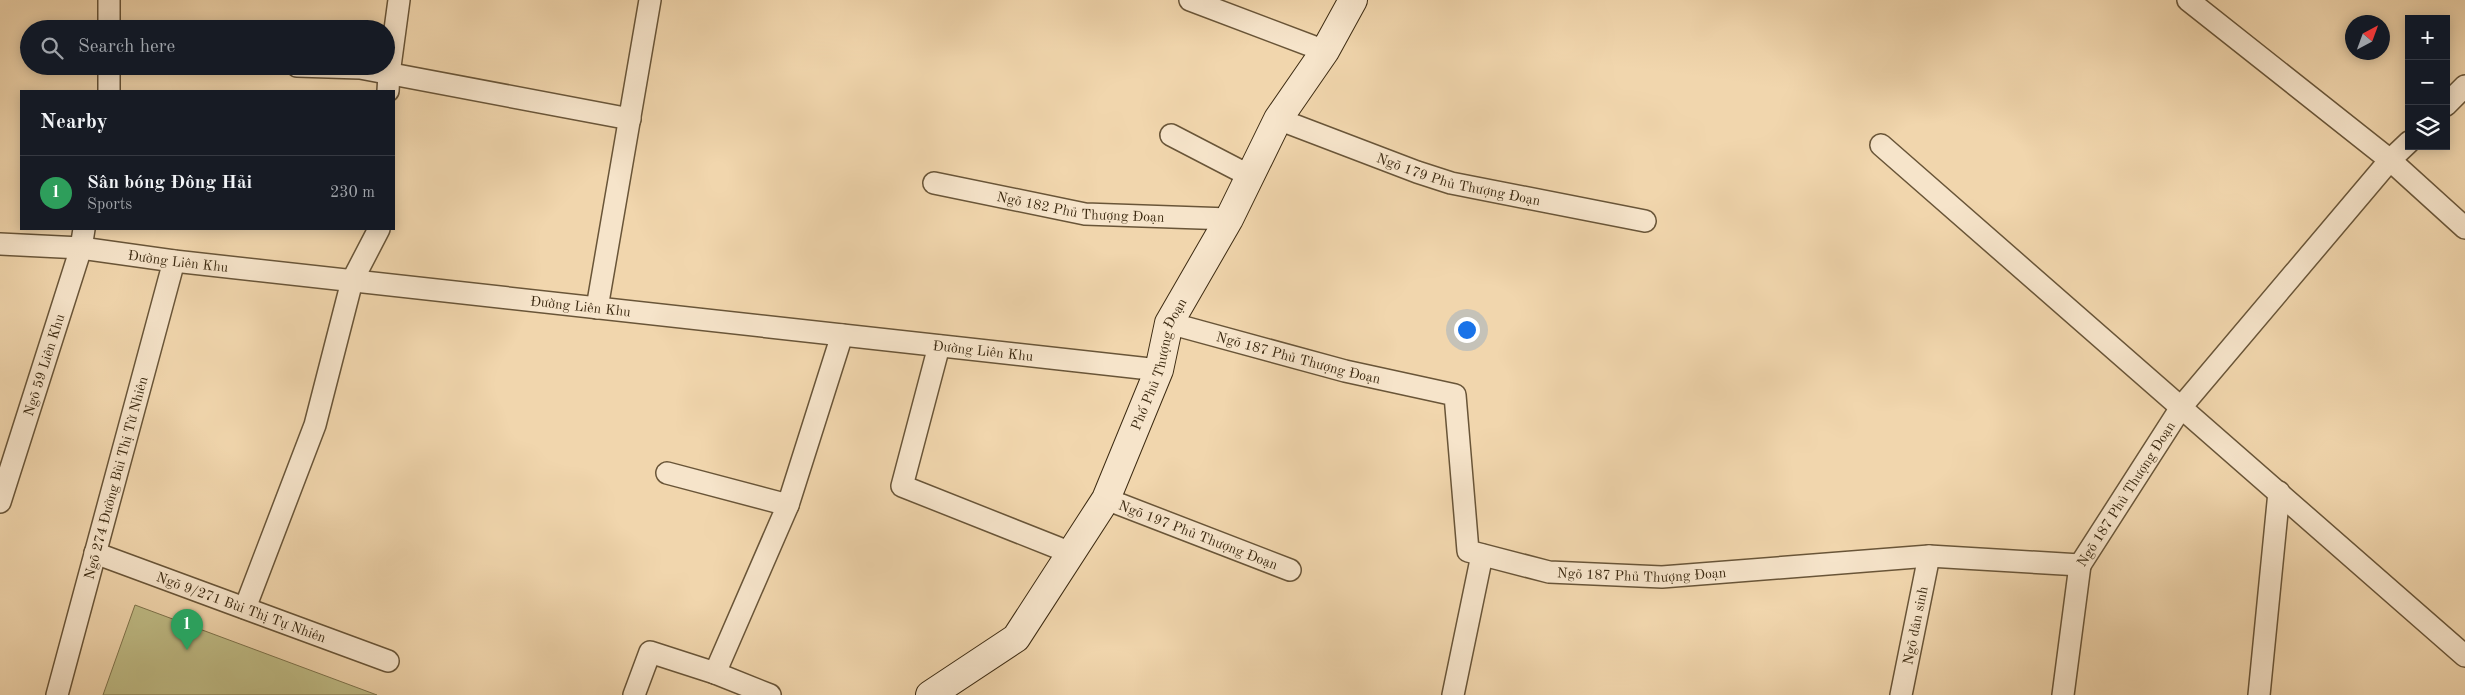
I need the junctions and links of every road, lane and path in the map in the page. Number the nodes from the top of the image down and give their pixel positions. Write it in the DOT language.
graph roads {
  1 [pos="109,0"];
  2 [pos="399,0"];
  3 [pos="650,0"];
  4 [pos="1190,0"];
  5 [pos="1354,0"];
  6 [pos="2188,0"];
  7 [pos="109,20"];
  8 [pos="395,30"];
  9 [pos="1325,51"];
  10 [pos="109,75"];
  11 [pos="374,75"];
  12 [pos="388,82"];
  13 [pos="2465,86"];
  14 [pos="110,90"];
  15 [pos="2450,100"];
  16 [pos="630,119"];
  17 [pos="1278,119"];
  18 [pos="1171,135"];
  19 [pos="1881,145"];
  20 [pos="2405,146"];
  21 [pos="2390,160"];
  22 [pos="1250,176"];
  23 [pos="934,182"];
  24 [pos="1229,219"];
  25 [pos="1646,221"];
  26 [pos="2465,228"];
  27 [pos="378,230"];
  28 [pos="83,238"];
  29 [pos="0,244"];
  30 [pos="174,261"];
  31 [pos="352,281"];
  32 [pos="597,308"];
  33 [pos="1169,323"];
  34 [pos="842,335"];
  35 [pos="939,346"];
  36 [pos="1159,370"];
  37 [pos="2182,406"];
  38 [pos="667,473"];
  39 [pos="2279,492"];
  40 [pos="1106,499"];
  41 [pos="0,502"];
  42 [pos="788,505"];
  43 [pos="96,553"];
  44 [pos="1071,554"];
  45 [pos="1482,555"];
  46 [pos="1929,556"];
  47 [pos="2080,565"];
  48 [pos="1290,570"];
  49 [pos="245,608"];
  50 [pos="2465,656"];
  51 [pos="388,661"];
  52 [pos="715,673"];
  53 [pos="57,695"];
  54 [pos="634,695"];
  55 [pos="770,695"];
  56 [pos="930,695"];
  57 [pos="1454,695"];
  58 [pos="1901,695"];
  59 [pos="2063,695"];
  60 [pos="2259,695"];
  1 -- 7 [label="lane"];
  2 -- 8 [label="lane"];
  3 -- 16 [label="lane"];
  4 -- 9 [label="lane"];
  5 -- 9 [label="main road, Phố Phủ Thượng Đoạn"];
  6 -- 21 [label="lane"];
  9 -- 17 [label="main road, Phố Phủ Thượng Đoạn"];
  10 -- 14 [label="lane"];
  11 -- 12 [label="lane"];
  12 -- 16 [label="lane"];
  13 -- 15 [label="lane"];
  16 -- 32 [label="lane"];
  17 -- 22 [label="main road, Phố Phủ Thượng Đoạn"];
  17 -- 25 [label="lane, Ngõ 179 Phủ Thượng Đoạn"];
  18 -- 22 [label="lane"];
  19 -- 37 [label="lane"];
  20 -- 21 [label="lane, Ngõ 187 Phủ Thượng Đoạn"];
  21 -- 26 [label="lane"];
  21 -- 37 [label="lane, Ngõ 187 Phủ Thượng Đoạn"];
  22 -- 24 [label="main road, Phố Phủ Thượng Đoạn"];
  23 -- 24 [label="lane, Ngõ 182 Phủ Thượng Đoạn"];
  24 -- 33 [label="main road, Phố Phủ Thượng Đoạn"];
  27 -- 31 [label="lane"];
  28 -- 29 [label="lane, Đường Liên Khu"];
  28 -- 30 [label="lane, Đường Liên Khu"];
  28 -- 41 [label="lane, Ngõ 59 Liên Khu"];
  30 -- 31 [label="lane, Đường Liên Khu"];
  30 -- 43 [label="lane, Ngõ 274 Đường Bùi Thị Từ Nhiên"];
  31 -- 32 [label="lane, Đường Liên Khu"];
  31 -- 49 [label="lane"];
  32 -- 34 [label="lane, Đường Liên Khu"];
  33 -- 36 [label="main road, Phố Phủ Thượng Đoạn"];
  33 -- 45 [label="lane, Ngõ 187 Phủ Thượng Đoạn"];
  34 -- 35 [label="lane, Đường Liên Khu"];
  34 -- 42 [label="lane"];
  35 -- 36 [label="lane, Đường Liên Khu"];
  35 -- 44 [label="lane"];
  36 -- 40 [label="main road, Phố Phủ Thượng Đoạn"];
  37 -- 39 [label="lane"];
  37 -- 47 [label="lane, Ngõ 187 Phủ Thượng Đoạn"];
  38 -- 42 [label="lane"];
  39 -- 50 [label="lane"];
  39 -- 60 [label="lane"];
  40 -- 44 [label="main road, Phố Phủ Thượng Đoạn"];
  40 -- 48 [label="lane, Ngõ 197 Phủ Thượng Đoạn"];
  42 -- 52 [label="lane"];
  43 -- 49 [label="lane, Ngõ 9/271 Bùi Thị Tự Nhiên"];
  43 -- 53 [label="lane, Ngõ 274 Đường Bùi Thị Từ Nhiên"];
  44 -- 56 [label="main road, Phố Phủ Thượng Đoạn"];
  45 -- 46 [label="lane, Ngõ 187 Phủ Thượng Đoạn"];
  45 -- 57 [label="lane"];
  46 -- 47 [label="lane, Ngõ 187 Phủ Thượng Đoạn"];
  46 -- 58 [label="lane, Ngõ dân sinh"];
  47 -- 59 [label="lane"];
  49 -- 51 [label="lane, Ngõ 9/271 Bùi Thị Tự Nhiên"];
  52 -- 54 [label="lane"];
  52 -- 55 [label="lane"];
}
